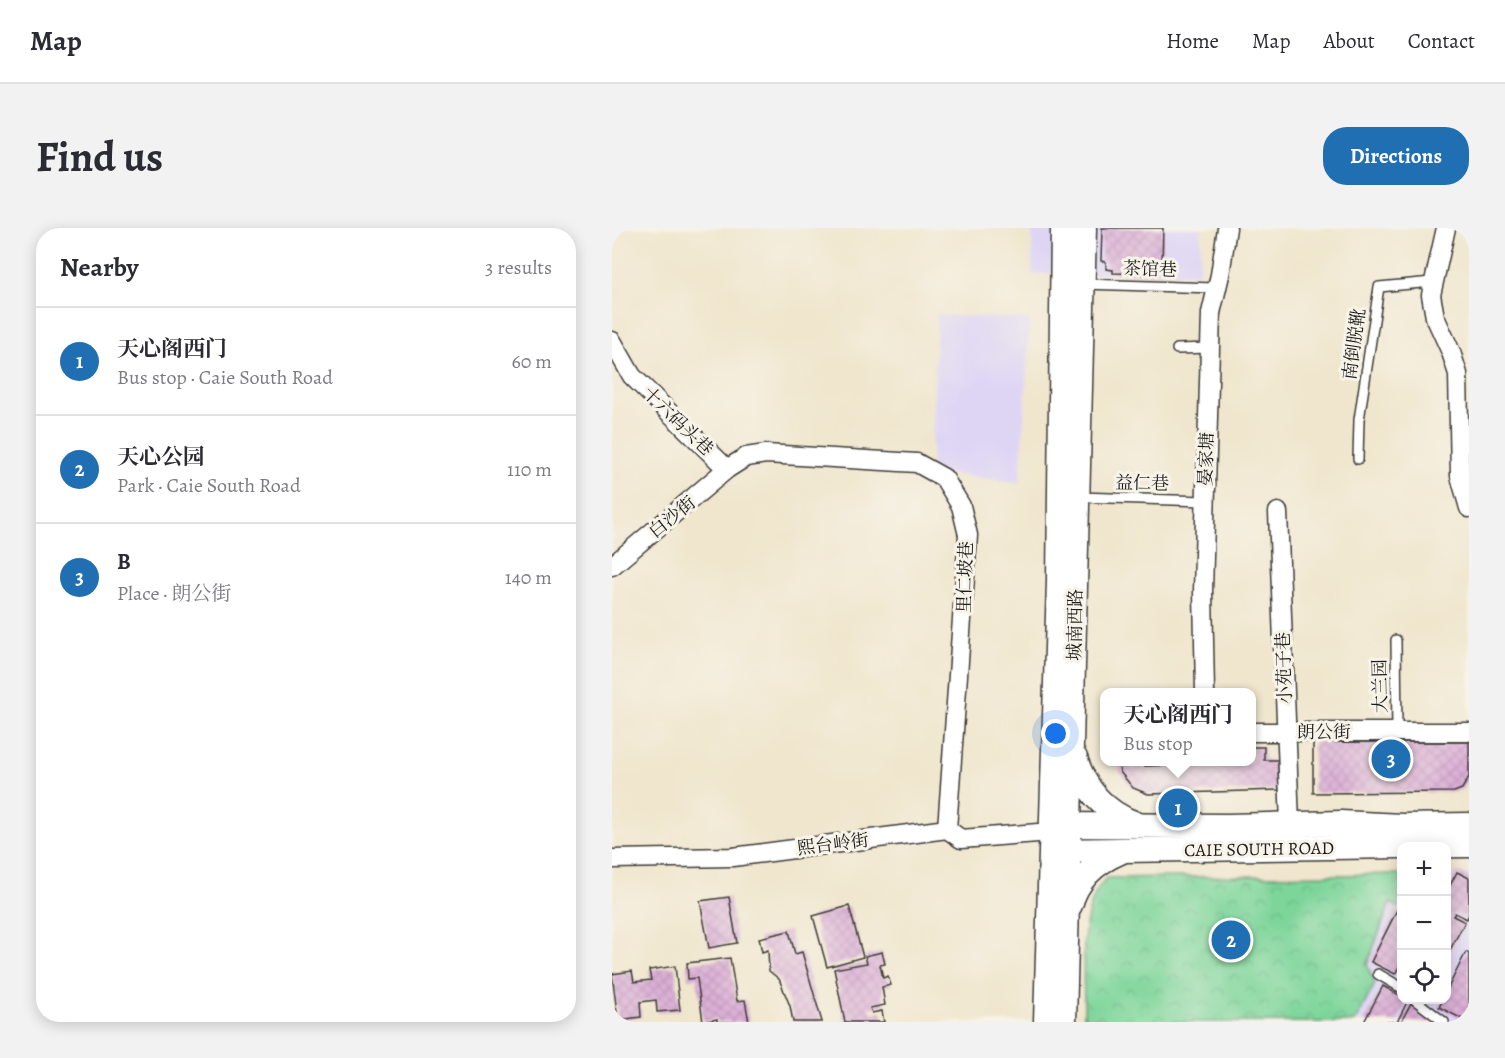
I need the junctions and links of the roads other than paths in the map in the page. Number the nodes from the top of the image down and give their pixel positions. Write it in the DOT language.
graph roads {
  1 [pos="1063,228"];
  2 [pos="1084,228"];
  3 [pos="1227,228"];
  4 [pos="1446,228"];
  5 [pos="1432,282"];
  6 [pos="1083,284"];
  7 [pos="1215,288"];
  8 [pos="612,341"];
  9 [pos="1210,348"];
  10 [pos="1177,349"];
  11 [pos="1464,425"];
  12 [pos="1358,459"];
  13 [pos="727,469"];
  14 [pos="704,491"];
  15 [pos="1078,497"];
  16 [pos="1205,501"];
  17 [pos="1469,507"];
  18 [pos="1278,512"];
  19 [pos="612,566"];
  20 [pos="1396,640"];
  21 [pos="1205,688"];
  22 [pos="1256,732"];
  23 [pos="1286,732"];
  24 [pos="1397,732"];
  25 [pos="1468,732"];
  26 [pos="1072,749"];
  27 [pos="1290,824"];
  28 [pos="1469,825"];
  29 [pos="1141,826"];
  30 [pos="947,829"];
  31 [pos="1058,837"];
  32 [pos="1469,845"];
  33 [pos="1451,846"];
  34 [pos="1397,848"];
  35 [pos="1123,851"];
  36 [pos="1451,851"];
  37 [pos="612,859"];
  38 [pos="1469,860"];
  39 [pos="1066,919"];
  40 [pos="1378,974"];
  41 [pos="1397,986"];
  42 [pos="1421,1004"];
  43 [pos="1046,1022"];
  44 [pos="1064,1022"];
  45 [pos="1444,1022"];
  1 -- 31 [label="main road, 城南西路"];
  2 -- 6 [label="main road, 城南西路"];
  3 -- 7 [label="street, 晏家塘"];
  4 -- 5 [label="street"];
  5 -- 11 [label="street"];
  5 -- 12 [label="lane, 南倒脱靴"];
  6 -- 7 [label="lane, 茶馆巷"];
  6 -- 15 [label="main road, 城南西路"];
  7 -- 9 [label="street, 晏家塘"];
  8 -- 13 [label="street, 十六码头巷"];
  9 -- 10 [label="lane"];
  9 -- 16 [label="street, 晏家塘"];
  11 -- 17 [label="street"];
  13 -- 14 [label="street, 里仁坡巷"];
  13 -- 30 [label="street, 里仁坡巷"];
  14 -- 19 [label="street, 白沙街"];
  15 -- 16 [label="lane, 益仁巷"];
  15 -- 26 [label="main road, 城南西路"];
  16 -- 21 [label="street, 晏家塘"];
  18 -- 23 [label="street, 小苑子巷"];
  20 -- 24 [label="lane, 大兰园"];
  22 -- 23 [label="street, 朗公街"];
  23 -- 24 [label="street, 朗公街"];
  23 -- 27 [label="street, 小苑子巷"];
  24 -- 25 [label="street, 朗公街"];
  26 -- 29 [label="main road"];
  26 -- 31 [label="main road, 城南西路"];
  27 -- 28 [label="main road, CAIE SOUTH ROAD"];
  27 -- 29 [label="main road, CAIE SOUTH ROAD"];
  29 -- 31 [label="main road, CAIE SOUTH ROAD"];
  30 -- 31 [label="street, 熙台岭街"];
  30 -- 37 [label="street, 熙台岭街"];
  31 -- 35 [label="main road, CAIE SOUTH ROAD"];
  31 -- 39 [label="main road, 城南西路"];
  31 -- 43 [label="main road, 城南西路"];
  32 -- 33 [label="main road, CAIE SOUTH ROAD"];
  34 -- 35 [label="main road, CAIE SOUTH ROAD"];
  35 -- 39 [label="main road"];
  36 -- 38 [label="street"];
  39 -- 44 [label="main road, 城南西路"];
  40 -- 41 [label="lane"];
  42 -- 45 [label="lane"];
}
